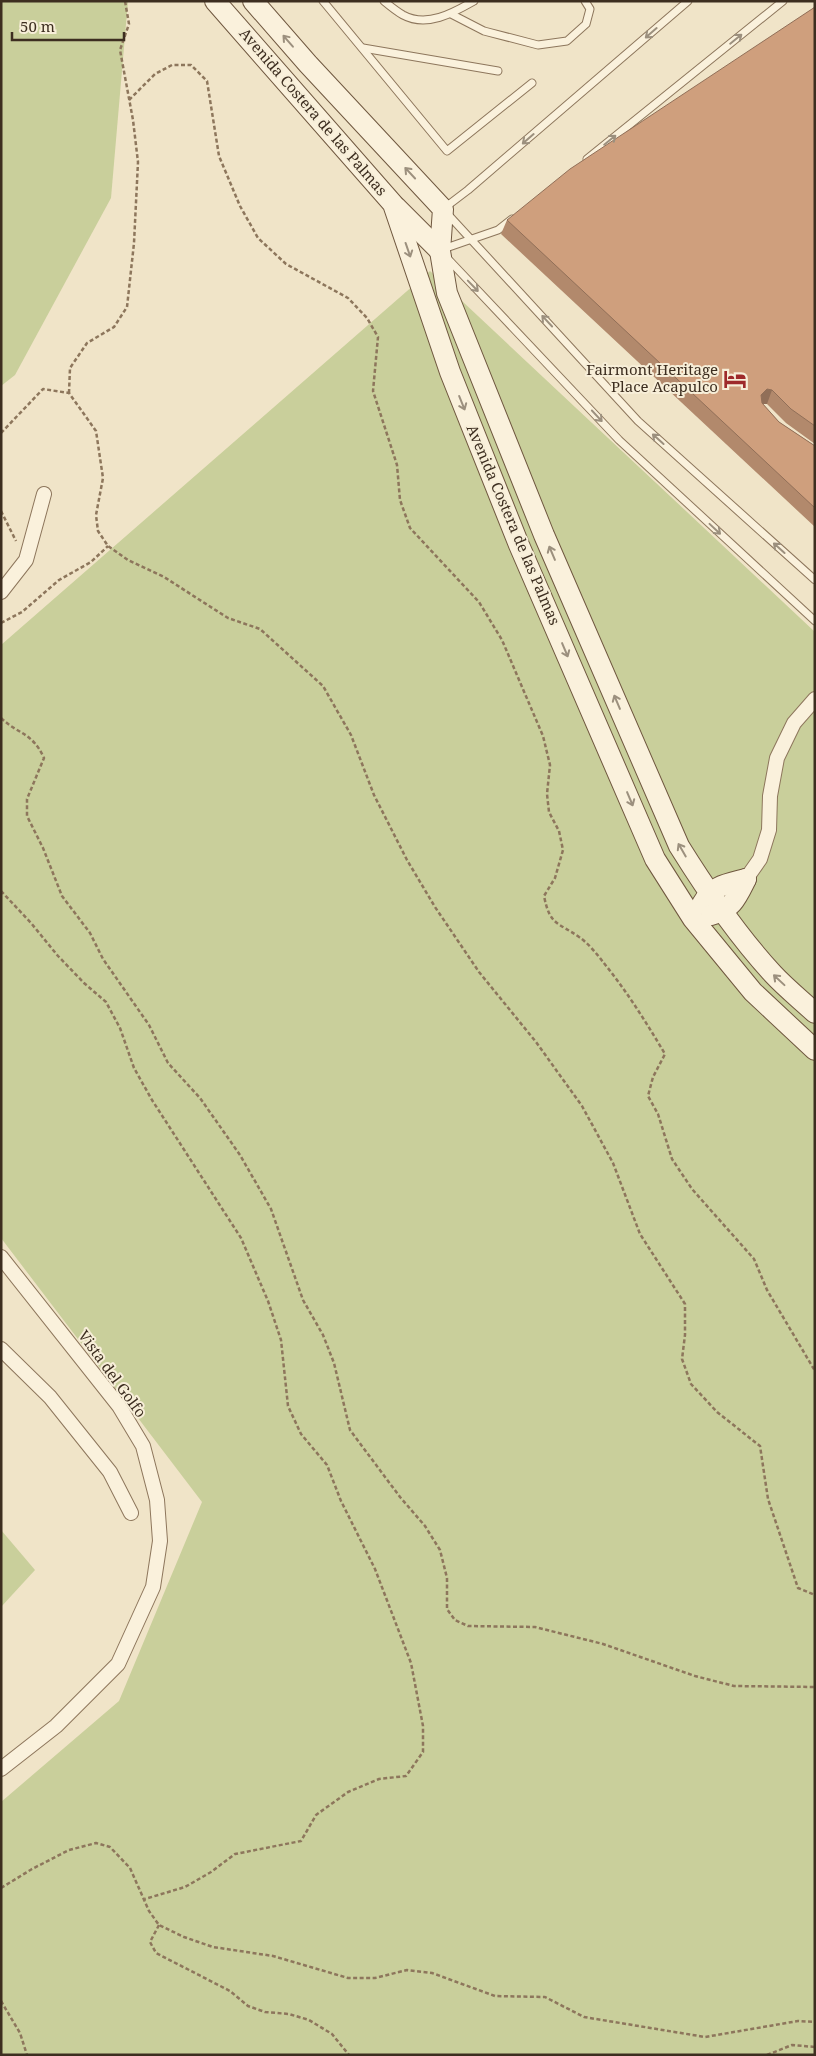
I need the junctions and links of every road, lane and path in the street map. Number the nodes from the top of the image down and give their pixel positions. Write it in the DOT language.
graph roads {
  1 [pos="125,1"];
  2 [pos="215,1"];
  3 [pos="253,1"];
  4 [pos="324,1"];
  5 [pos="384,1"];
  6 [pos="474,1"];
  7 [pos="585,1"];
  8 [pos="688,1"];
  9 [pos="783,1"];
  10 [pos="451,14"];
  11 [pos="362,48"];
  12 [pos="308,64"];
  13 [pos="498,71"];
  14 [pos="532,83"];
  15 [pos="286,84"];
  16 [pos="128,100"];
  17 [pos="578,166"];
  18 [pos="393,204"];
  19 [pos="443,209"];
  20 [pos="517,214"];
  21 [pos="471,238"];
  22 [pos="440,250"];
  23 [pos="69,393"];
  24 [pos="1,433"];
  25 [pos="44,494"];
  26 [pos="1,510"];
  27 [pos="108,546"];
  28 [pos="26,560"];
  29 [pos="815,580"];
  30 [pos="1,592"];
  31 [pos="815,621"];
  32 [pos="1,623"];
  33 [pos="815,699"];
  34 [pos="1,718"];
  35 [pos="746,879"];
  36 [pos="1,890"];
  37 [pos="708,893"];
  38 [pos="722,913"];
  39 [pos="693,919"];
  40 [pos="815,1014"];
  41 [pos="815,1050"];
  42 [pos="1,1257"];
  43 [pos="1,1349"];
  44 [pos="815,1371"];
  45 [pos="131,1513"];
  46 [pos="815,1595"];
  47 [pos="815,1687"];
  48 [pos="1,1769"];
  49 [pos="1,1888"];
  50 [pos="145,1899"];
  51 [pos="159,1925"];
  52 [pos="1,2001"];
  53 [pos="815,2022"];
  54 [pos="815,2047"];
  55 [pos="27,2055"];
  56 [pos="349,2055"];
  57 [pos="767,2055"];
  1 -- 16 [label="path"];
  2 -- 15 [label="main road, Avenida Costera de las Palmas"];
  12 -- 3 [label="main road, Avenida Costera de las Palmas, one-way"];
  4 -- 11 [label="lane"];
  5 -- 10 [label="lane"];
  6 -- 10 [label="lane"];
  7 -- 10 [label="lane"];
  8 -- 19 [label="lane, one-way"];
  17 -- 9 [label="lane, one-way"];
  11 -- 13 [label="lane"];
  11 -- 14 [label="lane"];
  12 -- 15 [label="main road"];
  19 -- 12 [label="main road, Avenida Costera de las Palmas, one-way"];
  15 -- 18 [label="main road, Avenida Costera de las Palmas"];
  16 -- 23 [label="path"];
  16 -- 44 [label="path"];
  18 -- 22 [label="main road"];
  18 -- 39 [label="main road, Avenida Costera de las Palmas, one-way"];
  19 -- 21 [label="lane, Avenida Costera de las Palmas"];
  19 -- 22 [label="main road, Avenida Costera de las Palmas"];
  20 -- 21 [label="lane"];
  21 -- 22 [label="lane"];
  29 -- 21 [label="lane, Avenida Costera de las Palmas, one-way"];
  22 -- 31 [label="lane, one-way"];
  37 -- 22 [label="main road, Avenida Costera de las Palmas, one-way"];
  23 -- 24 [label="path"];
  23 -- 27 [label="path"];
  25 -- 28 [label="street"];
  26 -- 28 [label="path"];
  27 -- 32 [label="path"];
  27 -- 46 [label="path"];
  28 -- 30 [label="street"];
  33 -- 35 [label="street"];
  34 -- 47 [label="path"];
  35 -- 37 [label="main road"];
  35 -- 38 [label="main road"];
  36 -- 50 [label="path"];
  37 -- 38 [label="main road, Avenida Costera de las Palmas"];
  37 -- 39 [label="main road"];
  38 -- 39 [label="main road"];
  40 -- 38 [label="main road, Avenida Costera de las Palmas, one-way"];
  39 -- 41 [label="main road, Avenida Costera de las Palmas"];
  42 -- 48 [label="street, Vista del Golfo"];
  43 -- 45 [label="street"];
  49 -- 50 [label="path"];
  50 -- 51 [label="path"];
  51 -- 53 [label="path"];
  51 -- 56 [label="path"];
  52 -- 55 [label="path"];
  54 -- 57 [label="path"];
}
